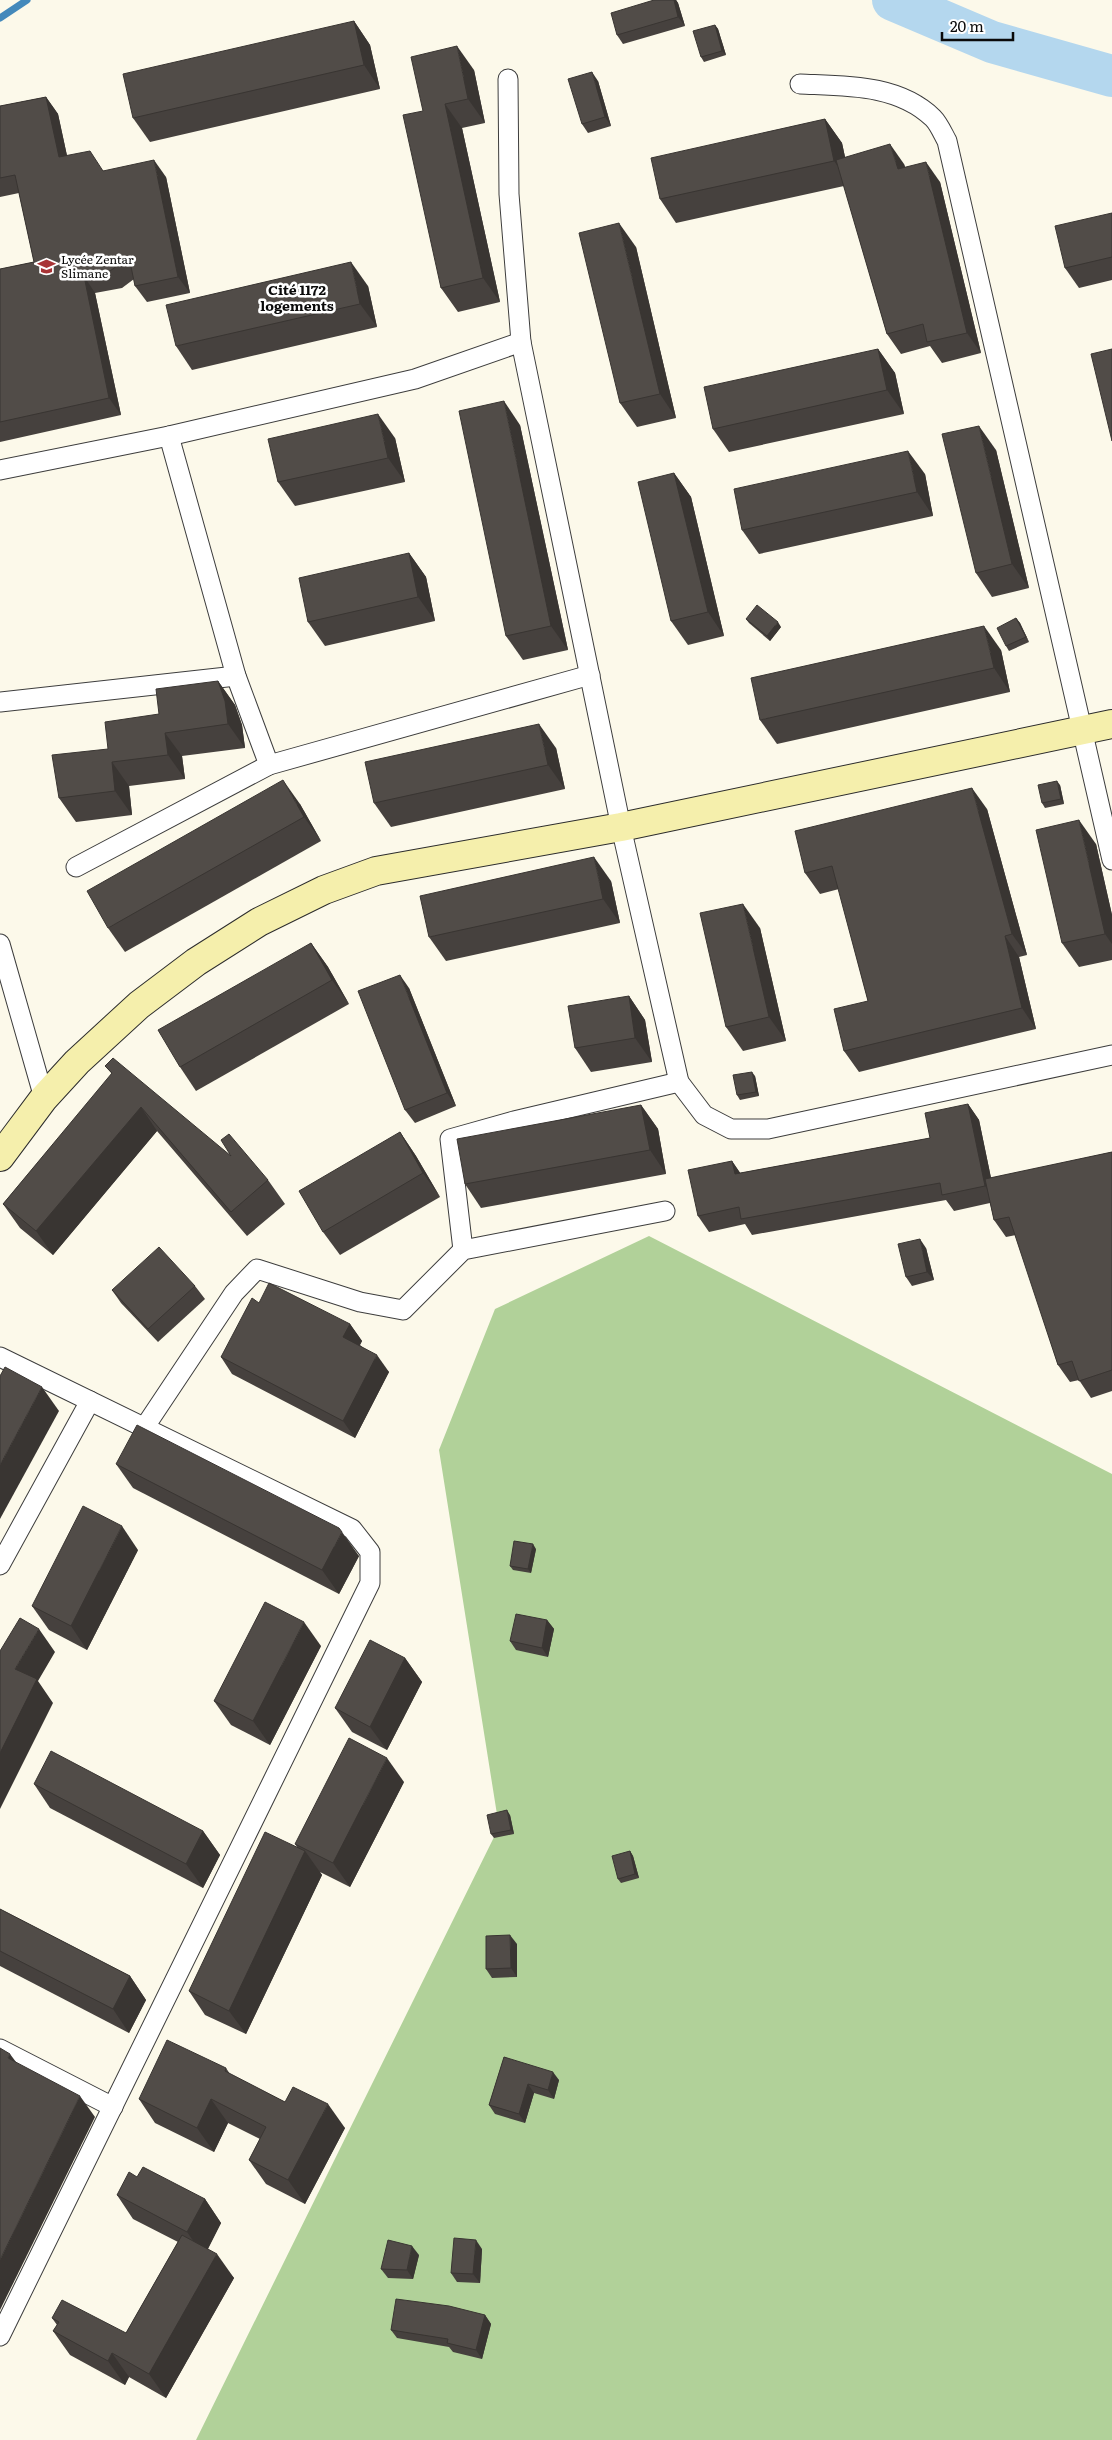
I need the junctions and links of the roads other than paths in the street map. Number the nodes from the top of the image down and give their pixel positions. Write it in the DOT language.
graph roads {
  1 [pos="508,79"];
  2 [pos="800,84"];
  3 [pos="521,342"];
  4 [pos="169,436"];
  5 [pos="0,470"];
  6 [pos="590,674"];
  7 [pos="236,676"];
  8 [pos="0,702"];
  9 [pos="1112,724"];
  10 [pos="1083,730"];
  11 [pos="268,765"];
  12 [pos="622,827"];
  13 [pos="1112,860"];
  14 [pos="76,867"];
  15 [pos="0,944"];
  16 [pos="1112,1054"];
  17 [pos="679,1082"];
  18 [pos="44,1098"];
  19 [pos="0,1157"];
  20 [pos="665,1211"];
  21 [pos="463,1250"];
  22 [pos="0,1357"];
  23 [pos="90,1402"];
  24 [pos="144,1428"];
  25 [pos="0,1565"];
  26 [pos="0,2049"];
  27 [pos="112,2107"];
  28 [pos="0,2336"];
  1 -- 3 [label="street"];
  2 -- 10 [label="street"];
  3 -- 4 [label="street"];
  3 -- 6 [label="street"];
  4 -- 5 [label="street"];
  4 -- 7 [label="street"];
  6 -- 11 [label="street"];
  6 -- 12 [label="street"];
  7 -- 8 [label="street"];
  7 -- 11 [label="street"];
  9 -- 10 [label="main road"];
  10 -- 12 [label="main road"];
  10 -- 13 [label="street"];
  11 -- 14 [label="street"];
  12 -- 17 [label="street"];
  12 -- 18 [label="main road"];
  15 -- 18 [label="street"];
  16 -- 17 [label="street"];
  17 -- 21 [label="street"];
  18 -- 19 [label="main road"];
  20 -- 21 [label="street"];
  21 -- 24 [label="street"];
  22 -- 23 [label="street"];
  23 -- 24 [label="street"];
  23 -- 25 [label="street"];
  24 -- 27 [label="street"];
  26 -- 27 [label="street"];
  27 -- 28 [label="street"];
}
